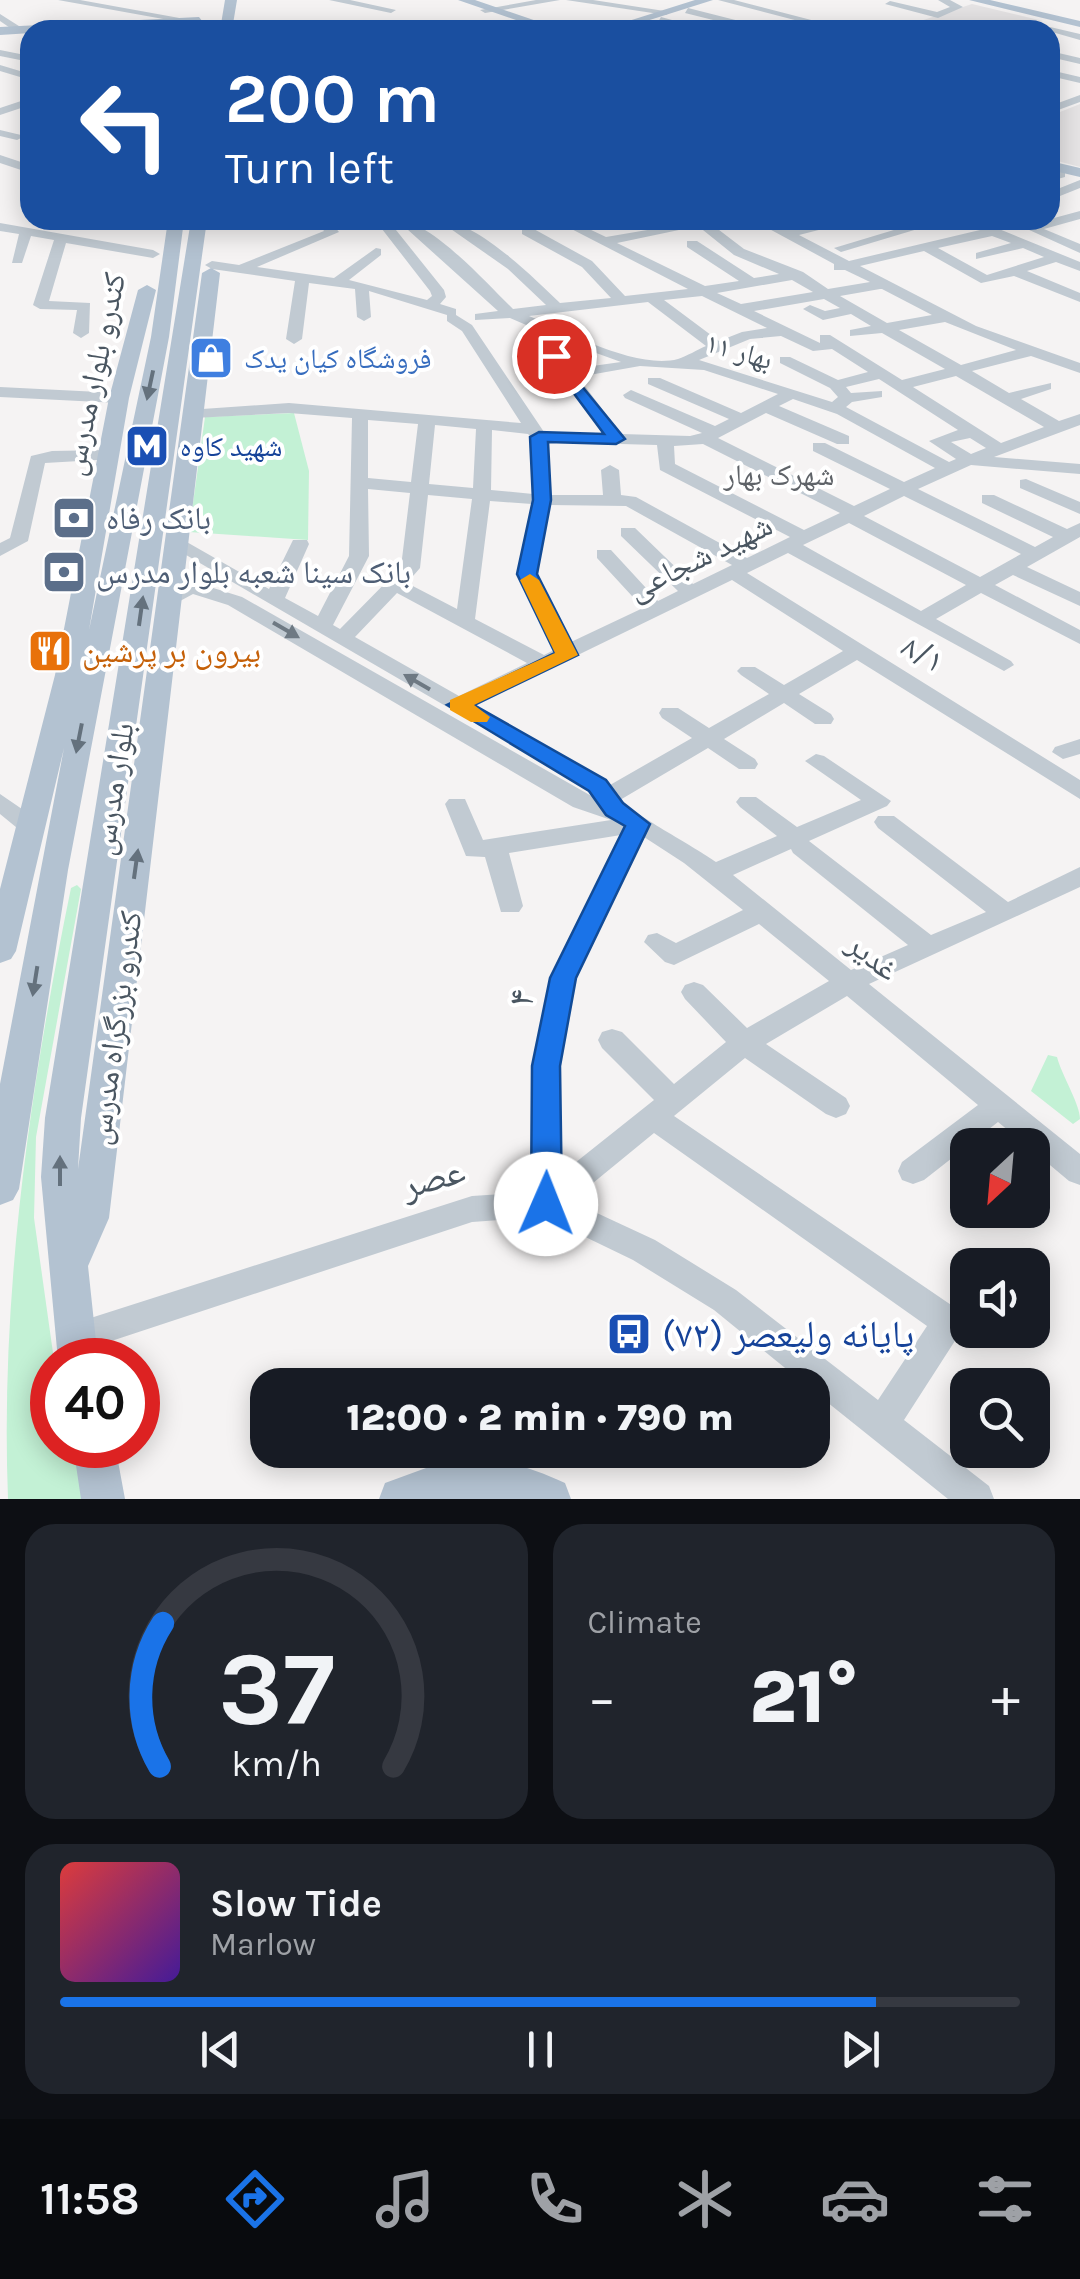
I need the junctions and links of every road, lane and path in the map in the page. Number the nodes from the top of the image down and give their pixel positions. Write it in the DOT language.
graph roads {
  1 [pos="52,0"];
  2 [pos="63,0"];
  3 [pos="242,0"];
  4 [pos="334,0"];
  5 [pos="456,0"];
  6 [pos="464,0"];
  7 [pos="555,0"];
  8 [pos="572,0"];
  9 [pos="706,0"];
  10 [pos="724,0"];
  11 [pos="944,0"];
  12 [pos="975,0"];
  13 [pos="619,3"];
  14 [pos="393,4"];
  15 [pos="890,4"];
  16 [pos="1005,4"];
  17 [pos="482,5"];
  18 [pos="688,11"];
  19 [pos="156,14"];
  20 [pos="235,14"];
  21 [pos="663,16"];
  22 [pos="83,20"];
  23 [pos="164,20"];
  24 [pos="182,20"];
  25 [pos="506,20"];
  26 [pos="527,20"];
  27 [pos="647,20"];
  28 [pos="653,20"];
  29 [pos="673,20"];
  30 [pos="722,20"];
  31 [pos="805,20"];
  32 [pos="1063,20"];
  33 [pos="1060,22"];
  34 [pos="1080,22"];
  35 [pos="20,80"];
  36 [pos="20,87"];
  37 [pos="0,133"];
  38 [pos="17,137"];
  39 [pos="0,227"];
  40 [pos="158,230"];
  41 [pos="176,230"];
  42 [pos="201,230"];
  43 [pos="213,230"];
  44 [pos="316,230"];
  45 [pos="390,230"];
  46 [pos="416,230"];
  47 [pos="459,230"];
  48 [pos="580,230"];
  49 [pos="679,230"];
  50 [pos="711,230"];
  51 [pos="896,230"];
  52 [pos="954,230"];
  53 [pos="1035,230"];
  54 [pos="21,231"];
  55 [pos="526,231"];
  56 [pos="995,231"];
  57 [pos="772,232"];
  58 [pos="670,234"];
  59 [pos="971,237"];
  60 [pos="61,238"];
  61 [pos="603,242"];
  62 [pos="1026,243"];
  63 [pos="926,247"];
  64 [pos="841,248"];
  65 [pos="694,250"];
  66 [pos="376,252"];
  67 [pos="626,253"];
  68 [pos="1077,253"];
  69 [pos="153,254"];
  70 [pos="981,256"];
  71 [pos="1057,256"];
  72 [pos="17,260"];
  73 [pos="788,260"];
  74 [pos="767,262"];
  75 [pos="587,264"];
  76 [pos="203,265"];
  77 [pos="842,266"];
  78 [pos="728,267"];
  79 [pos="243,268"];
  80 [pos="555,270"];
  81 [pos="1012,270"];
  82 [pos="795,276"];
  83 [pos="1028,277"];
  84 [pos="302,279"];
  85 [pos="336,283"];
  86 [pos="752,283"];
  87 [pos="880,284"];
  88 [pos="362,286"];
  89 [pos="709,290"];
  90 [pos="827,296"];
  91 [pos="434,297"];
  92 [pos="653,298"];
  93 [pos="1080,298"];
  94 [pos="911,300"];
  95 [pos="624,302"];
  96 [pos="556,306"];
  97 [pos="744,308"];
  98 [pos="927,308"];
  99 [pos="851,310"];
  100 [pos="505,312"];
  101 [pos="946,316"];
  102 [pos="364,317"];
  103 [pos="467,318"];
  104 [pos="879,327"];
  105 [pos="780,329"];
  106 [pos="824,332"];
  107 [pos="855,332"];
  108 [pos="80,333"];
  109 [pos="564,336"];
  110 [pos="895,337"];
  111 [pos="294,339"];
  112 [pos="1001,341"];
  113 [pos="717,347"];
  114 [pos="175,348"];
  115 [pos="970,350"];
  116 [pos="1031,351"];
  117 [pos="785,360"];
  118 [pos="684,362"];
  119 [pos="646,363"];
  120 [pos="877,366"];
  121 [pos="957,372"];
  122 [pos="1079,373"];
  123 [pos="567,374"];
  124 [pos="1060,375"];
  125 [pos="629,380"];
  126 [pos="654,381"];
  127 [pos="899,386"];
  128 [pos="1045,386"];
  129 [pos="0,392"];
  130 [pos="792,393"];
  131 [pos="876,394"];
  132 [pos="839,397"];
  133 [pos="120,398"];
  134 [pos="1006,400"];
  135 [pos="186,407"];
  136 [pos="766,407"];
  137 [pos="360,415"];
  138 [pos="1080,418"];
  139 [pos="742,419"];
  140 [pos="427,422"];
  141 [pos="484,426"];
  142 [pos="1057,428"];
  143 [pos="972,432"];
  144 [pos="536,433"];
  145 [pos="711,435"];
  146 [pos="616,439"];
  147 [pos="843,440"];
  148 [pos="665,441"];
  149 [pos="819,447"];
  150 [pos="999,449"];
  151 [pos="108,455"];
  152 [pos="162,460"];
  153 [pos="969,460"];
  154 [pos="948,468"];
  155 [pos="610,470"];
  156 [pos="1080,470"];
  157 [pos="360,483"];
  158 [pos="1026,484"];
  159 [pos="419,489"];
  160 [pos="904,490"];
  161 [pos="482,495"];
  162 [pos="182,499"];
  163 [pos="988,499"];
  164 [pos="542,500"];
  165 [pos="612,501"];
  166 [pos="1080,509"];
  167 [pos="852,515"];
  168 [pos="628,532"];
  169 [pos="1068,536"];
  170 [pos="797,542"];
  171 [pos="300,544"];
  172 [pos="178,545"];
  173 [pos="0,550"];
  174 [pos="604,554"];
  175 [pos="1035,554"];
  176 [pos="1080,554"];
  177 [pos="1013,567"];
  178 [pos="741,570"];
  179 [pos="396,585"];
  180 [pos="981,585"];
  181 [pos="265,594"];
  182 [pos="692,594"];
  183 [pos="1080,600"];
  184 [pos="169,601"];
  185 [pos="235,601"];
  186 [pos="657,611"];
  187 [pos="923,618"];
  188 [pos="465,622"];
  189 [pos="322,627"];
  190 [pos="1076,636"];
  191 [pos="342,639"];
  192 [pos="163,653"];
  193 [pos="855,654"];
  194 [pos="567,655"];
  195 [pos="94,661"];
  196 [pos="546,665"];
  197 [pos="1004,665"];
  198 [pos="748,671"];
  199 [pos="784,694"];
  200 [pos="458,705"];
  201 [pos="670,713"];
  202 [pos="125,717"];
  203 [pos="824,719"];
  204 [pos="53,735"];
  205 [pos="710,739"];
  206 [pos="816,761"];
  207 [pos="748,764"];
  208 [pos="1080,791"];
  209 [pos="0,802"];
  210 [pos="748,802"];
  211 [pos="457,804"];
  212 [pos="620,810"];
  213 [pos="886,822"];
  214 [pos="30,826"];
  215 [pos="106,838"];
  216 [pos="798,842"];
  217 [pos="59,843"];
  218 [pos="496,847"];
  219 [pos="714,873"];
  220 [pos="1080,876"];
  221 [pos="98,880"];
  222 [pos="51,885"];
  223 [pos="510,906"];
  224 [pos="761,912"];
  225 [pos="1005,913"];
  226 [pos="657,942"];
  227 [pos="925,945"];
  228 [pos="0,951"];
  229 [pos="848,982"];
  230 [pos="694,992"];
  231 [pos="612,1040"];
  232 [pos="744,1043"];
  233 [pos="999,1105"];
  234 [pos="836,1106"];
  235 [pos="664,1110"];
  236 [pos="912,1171"];
  237 [pos="1080,1172"];
  238 [pos="0,1189"];
  239 [pos="546,1204"];
  240 [pos="68,1268"];
  241 [pos="75,1338"];
  242 [pos="107,1338"];
  243 [pos="883,1423"];
  244 [pos="98,1468"];
  245 [pos="104,1499"];
  246 [pos="401,1499"];
  247 [pos="549,1499"];
  248 [pos="976,1499"];
  1 -- 22 [label="street"];
  2 -- 19 [label="street"];
  3 -- 20 [label="main road"];
  4 -- 14 [label="street"];
  5 -- 25 [label="main road"];
  6 -- 17 [label="main road"];
  7 -- 17 [label="street"];
  8 -- 13 [label="street"];
  9 -- 21 [label="main road"];
  10 -- 18 [label="main road"];
  10 -- 31 [label="street"];
  11 -- 15 [label="street"];
  12 -- 16 [label="main road"];
  13 -- 21 [label="street"];
  16 -- 32 [label="main road"];
  16 -- 34 [label="main road"];
  17 -- 26 [label="main road"];
  18 -- 21 [label="main road"];
  18 -- 30 [label="street"];
  19 -- 23 [label="street"];
  19 -- 24 [label="street"];
  21 -- 27 [label="main road"];
  21 -- 28 [label="main road"];
  21 -- 29 [label="street"];
  32 -- 33 [label="street"];
  32 -- 34 [label="main road"];
  35 -- 36 [label="street"];
  37 -- 38 [label="street"];
  39 -- 54 [label="street"];
  40 -- 69 [label="main road, کندرو بلوار مدرس"];
  41 -- 114 [label="main road, بلوار مدرس"];
  42 -- 76 [label="main road, بلوار مدرس"];
  43 -- 76 [label="main road"];
  44 -- 79 [label="street"];
  45 -- 91 [label="street"];
  46 -- 100 [label="street"];
  47 -- 96 [label="street"];
  48 -- 61 [label="street"];
  49 -- 58 [label="street"];
  50 -- 74 [label="street"];
  51 -- 64 [label="street"];
  52 -- 59 [label="street"];
  53 -- 68 [label="street"];
  54 -- 60 [label="street"];
  54 -- 72 [label="street"];
  55 -- 75 [label="street"];
  56 -- 59 [label="street"];
  56 -- 62 [label="street"];
  57 -- 77 [label="street"];
  58 -- 61 [label="street"];
  58 -- 67 [label="street"];
  59 -- 63 [label="street"];
  60 -- 69 [label="street"];
  60 -- 108 [label="street"];
  61 -- 67 [label="street"];
  62 -- 70 [label="street"];
  62 -- 71 [label="street"];
  63 -- 77 [label="street"];
  63 -- 81 [label="street"];
  65 -- 78 [label="street"];
  66 -- 85 [label="street"];
  67 -- 75 [label="street"];
  67 -- 89 [label="street"];
  68 -- 71 [label="street"];
  68 -- 83 [label="street"];
  69 -- 114 [label="main road, کندرو بلوار مدرس"];
  71 -- 81 [label="street"];
  73 -- 74 [label="street"];
  74 -- 78 [label="street"];
  74 -- 82 [label="street"];
  75 -- 80 [label="street"];
  75 -- 95 [label="street"];
  76 -- 79 [label="street"];
  76 -- 114 [label="main road, بلوار مدرس"];
  77 -- 82 [label="street"];
  77 -- 87 [label="street"];
  78 -- 86 [label="street"];
  79 -- 84 [label="street"];
  81 -- 83 [label="street"];
  82 -- 86 [label="street"];
  82 -- 90 [label="street"];
  83 -- 93 [label="street"];
  84 -- 85 [label="street"];
  84 -- 111 [label="street"];
  85 -- 88 [label="street"];
  86 -- 89 [label="street"];
  87 -- 90 [label="street"];
  87 -- 94 [label="street"];
  88 -- 91 [label="street"];
  88 -- 102 [label="street"];
  89 -- 92 [label="street"];
  89 -- 97 [label="street"];
  90 -- 97 [label="street"];
  90 -- 99 [label="street"];
  91 -- 103 [label="street"];
  92 -- 95 [label="street"];
  92 -- 113 [label="street"];
  94 -- 98 [label="street"];
  94 -- 98 [label="street"];
  95 -- 96 [label="street"];
  96 -- 100 [label="street"];
  97 -- 105 [label="street"];
  98 -- 101 [label="street"];
  99 -- 104 [label="street"];
  99 -- 106 [label="street"];
  100 -- 103 [label="street"];
  100 -- 109 [label="street, بهار ۱۱"];
  101 -- 104 [label="street"];
  101 -- 112 [label="street"];
  103 -- 144 [label="street"];
  104 -- 107 [label="street"];
  104 -- 110 [label="street"];
  105 -- 106 [label="street"];
  105 -- 106 [label="street"];
  105 -- 113 [label="street"];
  106 -- 110 [label="street"];
  106 -- 120 [label="street"];
  109 -- 119 [label="street, بهار ۱۱"];
  109 -- 123 [label="street"];
  110 -- 121 [label="street"];
  112 -- 115 [label="street"];
  112 -- 116 [label="street"];
  113 -- 118 [label="street"];
  114 -- 133 [label="main road, کندرو بلوار مدرس"];
  114 -- 135 [label="main road, بلوار مدرس"];
  114 -- 195 [label="main road, بلوار مدرس, one-way"];
  116 -- 121 [label="street"];
  116 -- 122 [label="street"];
  117 -- 132 [label="street"];
  118 -- 119 [label="street, بهار ۱۱"];
  118 -- 130 [label="street, بهار ۱۱"];
  119 -- 125 [label="street"];
  120 -- 127 [label="street"];
  120 -- 132 [label="street"];
  121 -- 127 [label="street"];
  121 -- 134 [label="street"];
  122 -- 124 [label="street"];
  123 -- 125 [label="street"];
  123 -- 146 [label="street"];
  125 -- 145 [label="street"];
  126 -- 139 [label="street"];
  127 -- 143 [label="street"];
  128 -- 134 [label="street"];
  129 -- 133 [label="street"];
  130 -- 132 [label="street, بهار ۱۱"];
  130 -- 136 [label="street"];
  131 -- 132 [label="street"];
  132 -- 154 [label="street, بهار ۱۱"];
  133 -- 151 [label="main road, کندرو بلوار مدرس"];
  134 -- 142 [label="street"];
  135 -- 137 [label="street"];
  135 -- 152 [label="main road, بلوار مدرس"];
  135 -- 162 [label="main road"];
  136 -- 139 [label="street"];
  136 -- 147 [label="street"];
  137 -- 140 [label="street"];
  137 -- 157 [label="street"];
  138 -- 142 [label="street, شهید شجاعی"];
  139 -- 145 [label="street"];
  140 -- 141 [label="street"];
  140 -- 159 [label="street"];
  141 -- 144 [label="street"];
  141 -- 161 [label="street"];
  142 -- 150 [label="street, شهید شجاعی"];
  143 -- 150 [label="street"];
  143 -- 153 [label="street"];
  144 -- 146 [label="street"];
  144 -- 164 [label="street"];
  145 -- 148 [label="street"];
  145 -- 167 [label="street"];
  146 -- 148 [label="street"];
  148 -- 170 [label="street"];
  149 -- 160 [label="street"];
  150 -- 153 [label="street, شهید شجاعی"];
  151 -- 173 [label="street"];
  151 -- 204 [label="main road, کندرو بلوار مدرس"];
  152 -- 162 [label="main road"];
  202 -- 152 [label="main road, بلوار مدرس, one-way"];
  153 -- 154 [label="street, شهید شجاعی"];
  153 -- 156 [label="street"];
  154 -- 160 [label="street, شهید شجاعی"];
  155 -- 165 [label="street"];
  157 -- 159 [label="street, ۸/۱"];
  157 -- 189 [label="street"];
  158 -- 166 [label="street"];
  159 -- 161 [label="street, ۸/۱"];
  159 -- 179 [label="street"];
  160 -- 167 [label="street, شهید شجاعی"];
  160 -- 175 [label="street"];
  161 -- 164 [label="street, ۸/۱"];
  161 -- 188 [label="street"];
  162 -- 172 [label="main road"];
  163 -- 169 [label="street"];
  164 -- 165 [label="street, ۸/۱"];
  164 -- 194 [label="street"];
  165 -- 178 [label="street, ۸/۱"];
  167 -- 170 [label="street, شهید شجاعی"];
  167 -- 180 [label="street"];
  168 -- 182 [label="street"];
  169 -- 175 [label="street"];
  169 -- 176 [label="street"];
  170 -- 178 [label="street, شهید شجاعی"];
  170 -- 187 [label="street"];
  171 -- 181 [label="street"];
  172 -- 181 [label="street"];
  172 -- 184 [label="main road, کندرو بزرگراه مدرس"];
  174 -- 186 [label="street"];
  175 -- 177 [label="street"];
  177 -- 180 [label="street"];
  177 -- 183 [label="street"];
  178 -- 182 [label="street, شهید شجاعی"];
  178 -- 193 [label="street, ۸/۱"];
  179 -- 188 [label="street"];
  179 -- 191 [label="street"];
  180 -- 187 [label="street"];
  180 -- 190 [label="street"];
  181 -- 185 [label="street"];
  181 -- 189 [label="street"];
  182 -- 186 [label="street, شهید شجاعی"];
  184 -- 185 [label="street"];
  184 -- 192 [label="main road, کندرو بزرگراه مدرس"];
  185 -- 212 [label="street, one-way"];
  186 -- 194 [label="street, شهید شجاعی"];
  187 -- 197 [label="street"];
  188 -- 196 [label="street"];
  189 -- 191 [label="street"];
  200 -- 191 [label="street, one-way"];
  192 -- 202 [label="main road"];
  240 -- 192 [label="main road, کندرو بزرگراه مدرس, one-way"];
  193 -- 199 [label="street"];
  193 -- 208 [label="street, ۸/۱"];
  194 -- 196 [label="street, شهید شجاعی"];
  195 -- 204 [label="main road"];
  195 -- 217 [label="main road, بلوار مدرس, one-way"];
  196 -- 200 [label="street, شهید شجاعی"];
  198 -- 199 [label="street"];
  199 -- 203 [label="street"];
  199 -- 205 [label="street"];
  200 -- 212 [label="street"];
  201 -- 205 [label="street"];
  202 -- 215 [label="main road, بلوار مدرس"];
  204 -- 214 [label="main road, کندرو بلوار مدرس"];
  205 -- 207 [label="street"];
  205 -- 212 [label="street"];
  206 -- 216 [label="street"];
  209 -- 214 [label="street"];
  210 -- 216 [label="street"];
  211 -- 218 [label="street"];
  212 -- 218 [label="street"];
  212 -- 219 [label="street, غدیر"];
  212 -- 239 [label="street, ۴"];
  213 -- 225 [label="street"];
  214 -- 228 [label="main road, کندرو بلوار مدرس"];
  215 -- 217 [label="main road"];
  215 -- 221 [label="main road, بلوار مدرس"];
  216 -- 219 [label="street"];
  216 -- 227 [label="street"];
  217 -- 222 [label="main road, بلوار مدرس"];
  218 -- 223 [label="street"];
  219 -- 224 [label="street, غدیر"];
  220 -- 225 [label="street"];
  221 -- 222 [label="main road"];
  240 -- 221 [label="main road, بلوار مدرس, one-way"];
  222 -- 238 [label="main road, بلوار مدرس, one-way"];
  224 -- 226 [label="street"];
  224 -- 229 [label="street, غدیر"];
  225 -- 227 [label="street"];
  227 -- 229 [label="street"];
  229 -- 232 [label="street"];
  229 -- 233 [label="street, غدیر"];
  230 -- 232 [label="street"];
  231 -- 235 [label="street"];
  232 -- 234 [label="street"];
  232 -- 235 [label="street"];
  233 -- 236 [label="street"];
  233 -- 237 [label="street, غدیر"];
  235 -- 239 [label="street"];
  235 -- 243 [label="street"];
  239 -- 242 [label="street, عصر"];
  239 -- 243 [label="street, عصر"];
  240 -- 241 [label="main road, بلوار مدرس"];
  243 -- 248 [label="street, عصر"];
  244 -- 245 [label="main road"];
  246 -- 247 [label="main road"];
}
